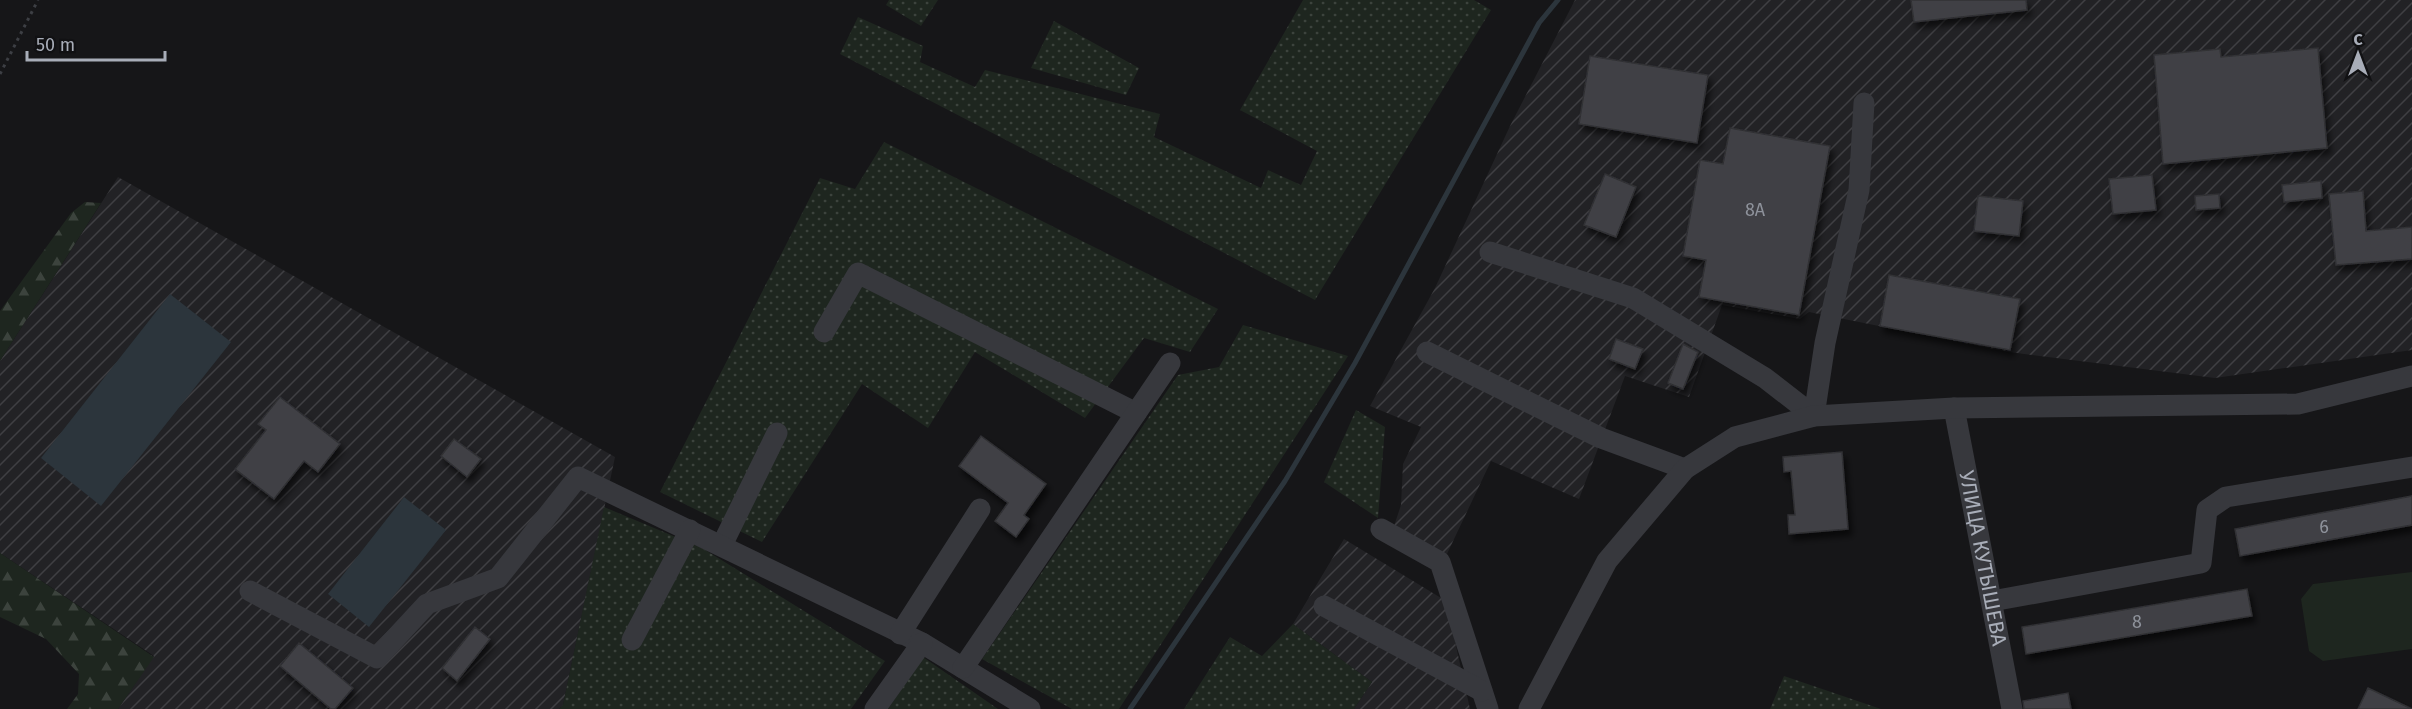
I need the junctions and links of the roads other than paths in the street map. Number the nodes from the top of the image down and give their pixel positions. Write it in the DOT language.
graph roads {
  1 [pos="1864,103"];
  2 [pos="1490,252"];
  3 [pos="824,332"];
  4 [pos="1426,352"];
  5 [pos="1170,363"];
  6 [pos="2412,376"];
  7 [pos="1954,408"];
  8 [pos="1136,413"];
  9 [pos="1814,416"];
  10 [pos="777,433"];
  11 [pos="2412,467"];
  12 [pos="1685,469"];
  13 [pos="980,509"];
  14 [pos="1381,529"];
  15 [pos="690,530"];
  16 [pos="722,545"];
  17 [pos="250,591"];
  18 [pos="1992,601"];
  19 [pos="1324,606"];
  20 [pos="900,634"];
  21 [pos="632,640"];
  22 [pos="922,643"];
  23 [pos="963,668"];
  24 [pos="1485,700"];
  25 [pos="875,709"];
  26 [pos="1030,709"];
  27 [pos="1529,709"];
  28 [pos="2012,709"];
  1 -- 9 [label="street"];
  2 -- 9 [label="street"];
  3 -- 8 [label="street"];
  4 -- 12 [label="street"];
  5 -- 8 [label="street"];
  6 -- 7 [label="street"];
  7 -- 9 [label="street"];
  7 -- 18 [label="street, УЛИЦА КУТЫШЕВА"];
  8 -- 23 [label="street"];
  9 -- 12 [label="street"];
  10 -- 16 [label="street"];
  11 -- 18 [label="street"];
  12 -- 27 [label="street"];
  13 -- 20 [label="street"];
  14 -- 24 [label="street"];
  15 -- 16 [label="street"];
  15 -- 17 [label="street"];
  15 -- 21 [label="street"];
  16 -- 20 [label="street"];
  18 -- 28 [label="street, УЛИЦА КУТЫШЕВА"];
  19 -- 24 [label="street"];
  20 -- 22 [label="street"];
  22 -- 23 [label="street"];
  22 -- 25 [label="street"];
  23 -- 26 [label="street"];
}
